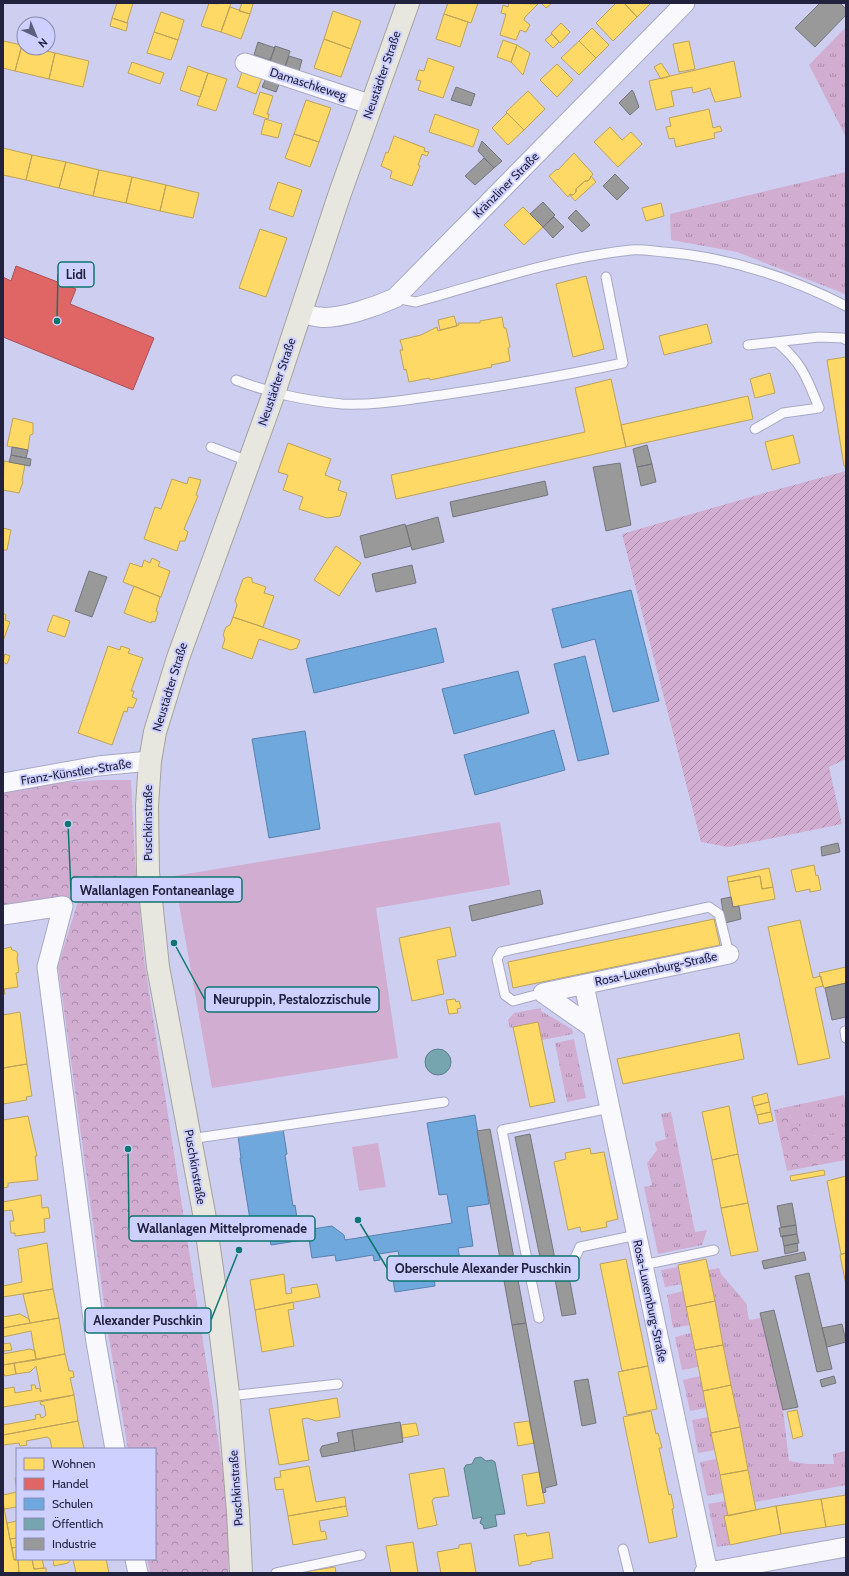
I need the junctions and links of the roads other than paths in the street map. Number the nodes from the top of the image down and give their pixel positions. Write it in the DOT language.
graph roads {
  1 [pos="408,3"];
  2 [pos="685,3"];
  3 [pos="245,63"];
  4 [pos="372,105"];
  5 [pos="606,277"];
  6 [pos="395,298"];
  7 [pos="846,306"];
  8 [pos="301,312"];
  9 [pos="846,340"];
  10 [pos="777,342"];
  11 [pos="748,345"];
  12 [pos="236,380"];
  13 [pos="274,394"];
  14 [pos="755,429"];
  15 [pos="211,447"];
  16 [pos="248,461"];
  17 [pos="150,761"];
  18 [pos="3,783"];
  19 [pos="3,915"];
  20 [pos="729,954"];
  21 [pos="584,985"];
  22 [pos="543,993"];
  23 [pos="593,1028"];
  24 [pos="444,1102"];
  25 [pos="610,1108"];
  26 [pos="190,1139"];
  27 [pos="637,1235"];
  28 [pos="714,1250"];
  29 [pos="643,1265"];
  30 [pos="529,1270"];
  31 [pos="539,1318"];
  32 [pos="338,1384"];
  33 [pos="228,1396"];
  34 [pos="114,1448"];
  35 [pos="846,1546"];
  36 [pos="623,1549"];
  37 [pos="361,1555"];
  38 [pos="135,1560"];
  39 [pos="138,1573"];
  40 [pos="241,1573"];
  41 [pos="276,1573"];
  42 [pos="629,1573"];
  43 [pos="707,1573"];
  1 -- 4 [label="main road, Neustädter Straße"];
  2 -- 6 [label="street, Kränzliner Straße"];
  3 -- 4 [label="street, Damaschkeweg"];
  4 -- 8 [label="main road, Neustädter Straße"];
  5 -- 13 [label="lane"];
  6 -- 7 [label="lane"];
  6 -- 8 [label="street, Kränzliner Straße"];
  8 -- 13 [label="main road, Neustädter Straße"];
  9 -- 10 [label="lane"];
  10 -- 11 [label="lane"];
  10 -- 14 [label="lane"];
  12 -- 13 [label="lane"];
  13 -- 16 [label="main road, Neustädter Straße"];
  15 -- 16 [label="lane"];
  16 -- 17 [label="main road, Neustädter Straße"];
  17 -- 18 [label="street, Franz-Künstler-Straße"];
  17 -- 26 [label="main road, Puschkinstraße"];
  19 -- 34 [label="street"];
  20 -- 21 [label="street, Rosa-Luxemburg-Straße"];
  20 -- 22 [label="lane"];
  21 -- 22 [label="street, Rosa-Luxemburg-Straße"];
  21 -- 23 [label="street, Rosa-Luxemburg-Straße"];
  22 -- 23 [label="street"];
  23 -- 25 [label="street, Rosa-Luxemburg-Straße"];
  24 -- 26 [label="lane"];
  25 -- 27 [label="street, Rosa-Luxemburg-Straße"];
  25 -- 30 [label="lane"];
  26 -- 33 [label="main road, Puschkinstraße"];
  27 -- 29 [label="street, Rosa-Luxemburg-Straße"];
  27 -- 30 [label="lane"];
  28 -- 29 [label="lane"];
  29 -- 43 [label="street, Rosa-Luxemburg-Straße"];
  30 -- 31 [label="lane"];
  32 -- 33 [label="lane"];
  33 -- 40 [label="main road, Puschkinstraße"];
  35 -- 43 [label="street"];
  36 -- 42 [label="lane"];
  37 -- 41 [label="lane"];
  38 -- 39 [label="street"];
}
